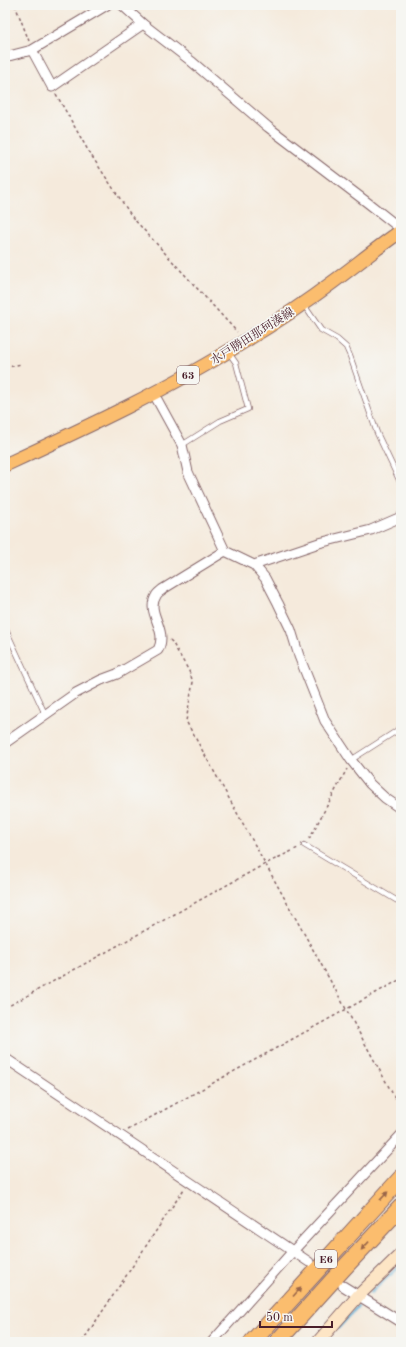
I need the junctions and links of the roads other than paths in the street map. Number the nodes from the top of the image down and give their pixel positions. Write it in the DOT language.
graph roads {
  1 [pos="107,5"];
  2 [pos="122,5"];
  3 [pos="143,24"];
  4 [pos="32,50"];
  5 [pos="5,57"];
  6 [pos="401,230"];
  7 [pos="303,303"];
  8 [pos="228,351"];
  9 [pos="154,394"];
  10 [pos="182,445"];
  11 [pos="5,465"];
  12 [pos="401,484"];
  13 [pos="401,517"];
  14 [pos="225,551"];
  15 [pos="254,565"];
  16 [pos="5,628"];
  17 [pos="45,714"];
  18 [pos="401,728"];
  19 [pos="5,743"];
  20 [pos="352,760"];
  21 [pos="401,809"];
  22 [pos="304,845"];
  23 [pos="401,903"];
  24 [pos="5,1058"];
  25 [pos="401,1135"];
  26 [pos="401,1178"];
  27 [pos="401,1207"];
  28 [pos="294,1251"];
  29 [pos="401,1254"];
  30 [pos="309,1262"];
  31 [pos="343,1286"];
  32 [pos="360,1295"];
  33 [pos="401,1322"];
  34 [pos="212,1342"];
  35 [pos="252,1342"];
  36 [pos="277,1342"];
  37 [pos="318,1342"];
  1 -- 4 [label="street"];
  2 -- 3 [label="street"];
  3 -- 4 [label="street"];
  3 -- 6 [label="street"];
  4 -- 5 [label="street"];
  6 -- 7 [label="main road, 水戸勝田那珂湊線 / 63"];
  7 -- 8 [label="main road, 水戸勝田那珂湊線 / 63"];
  7 -- 12 [label="lane"];
  8 -- 9 [label="main road, 水戸勝田那珂湊線 / 63"];
  8 -- 10 [label="lane"];
  9 -- 10 [label="street"];
  9 -- 11 [label="main road, 水戸勝田那珂湊線 / 63"];
  10 -- 14 [label="street"];
  13 -- 15 [label="street"];
  14 -- 15 [label="street"];
  14 -- 17 [label="street"];
  15 -- 20 [label="street"];
  16 -- 17 [label="lane"];
  17 -- 19 [label="street"];
  18 -- 20 [label="lane"];
  20 -- 21 [label="street"];
  22 -- 23 [label="lane"];
  24 -- 28 [label="street"];
  25 -- 28 [label="street"];
  35 -- 26 [label="highway, E6, one-way"];
  27 -- 36 [label="highway, E6, one-way"];
  28 -- 30 [label="street"];
  28 -- 34 [label="street"];
  29 -- 32 [label="street"];
  31 -- 32 [label="street"];
  32 -- 33 [label="street"];
  32 -- 37 [label="street"];
}
